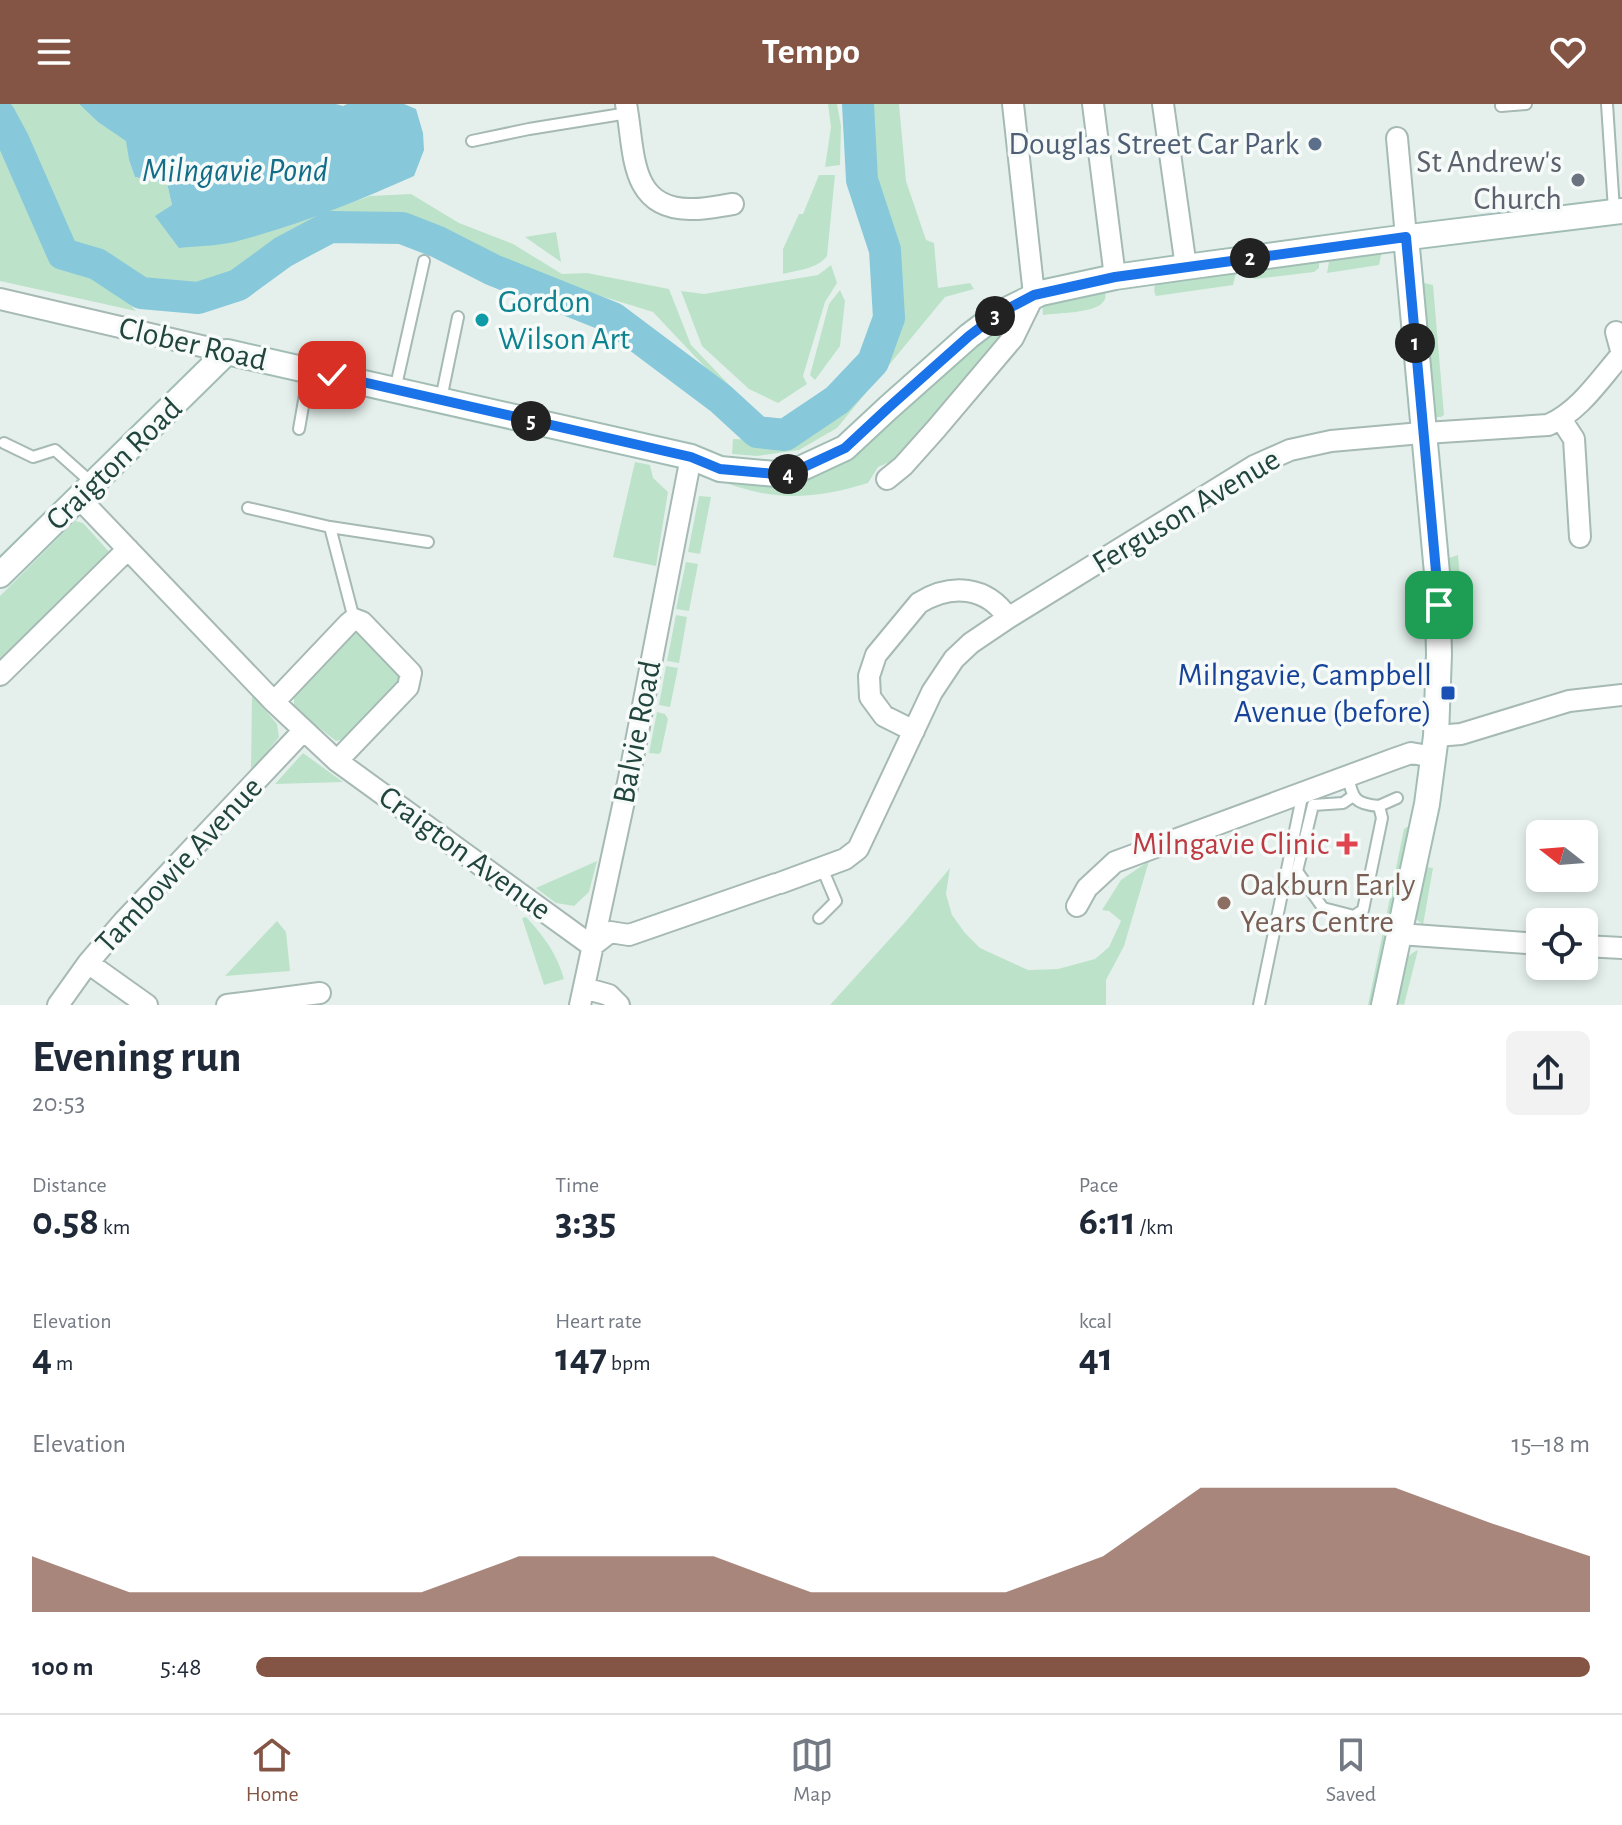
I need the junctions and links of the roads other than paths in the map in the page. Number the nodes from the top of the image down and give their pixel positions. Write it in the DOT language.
graph roads {
  1 [pos="1013,104"];
  2 [pos="1093,104"];
  3 [pos="1163,104"];
  4 [pos="1526,104"];
  5 [pos="1607,104"];
  6 [pos="1501,106"];
  7 [pos="627,109"];
  8 [pos="1397,138"];
  9 [pos="472,141"];
  10 [pos="733,204"];
  11 [pos="1618,212"];
  12 [pos="1406,237"];
  13 [pos="424,261"];
  14 [pos="1186,267"];
  15 [pos="1115,277"];
  16 [pos="1034,295"];
  17 [pos="0,299"];
  18 [pos="458,317"];
  19 [pos="1616,332"];
  20 [pos="227,352"];
  21 [pos="1622,354"];
  22 [pos="309,370"];
  23 [pos="395,390"];
  24 [pos="440,401"];
  25 [pos="1561,419"];
  26 [pos="299,429"];
  27 [pos="1423,433"];
  28 [pos="4,443"];
  29 [pos="691,457"];
  30 [pos="887,479"];
  31 [pos="86,491"];
  32 [pos="248,508"];
  33 [pos="330,527"];
  34 [pos="1580,537"];
  35 [pos="428,542"];
  36 [pos="128,549"];
  37 [pos="0,575"];
  38 [pos="1008,618"];
  39 [pos="354,619"];
  40 [pos="0,675"];
  41 [pos="1622,695"];
  42 [pos="274,702"];
  43 [pos="304,730"];
  44 [pos="914,731"];
  45 [pos="1435,746"];
  46 [pos="337,761"];
  47 [pos="1350,786"];
  48 [pos="1303,792"];
  49 [pos="1397,798"];
  50 [pos="1379,806"];
  51 [pos="822,868"];
  52 [pos="1077,906"];
  53 [pos="819,918"];
  54 [pos="1399,934"];
  55 [pos="1526,943"];
  56 [pos="592,946"];
  57 [pos="1598,947"];
  58 [pos="1622,948"];
  59 [pos="88,963"];
  60 [pos="320,993"];
  61 [pos="582,996"];
  62 [pos="58,1005"];
  63 [pos="147,1005"];
  64 [pos="227,1005"];
  65 [pos="619,1005"];
  66 [pos="1259,1005"];
  67 [pos="1384,1005"];
  1 -- 16 [label="street"];
  2 -- 15 [label="street"];
  3 -- 14 [label="street"];
  4 -- 6 [label="lane"];
  5 -- 11 [label="lane"];
  7 -- 9 [label="lane"];
  7 -- 10 [label="street"];
  8 -- 12 [label="street"];
  11 -- 12 [label="street, Clober Road"];
  12 -- 14 [label="street, Clober Road"];
  12 -- 27 [label="street"];
  13 -- 23 [label="lane"];
  14 -- 15 [label="street, Clober Road"];
  15 -- 16 [label="street, Clober Road"];
  16 -- 29 [label="street, Clober Road"];
  16 -- 30 [label="street"];
  17 -- 20 [label="street, Clober Road"];
  18 -- 24 [label="lane"];
  19 -- 21 [label="street"];
  20 -- 22 [label="street, Clober Road"];
  20 -- 31 [label="street, Craigton Road"];
  21 -- 25 [label="street"];
  22 -- 23 [label="street, Clober Road"];
  22 -- 26 [label="lane"];
  23 -- 24 [label="street, Clober Road"];
  24 -- 29 [label="street, Clober Road"];
  25 -- 27 [label="street, Ferguson Avenue"];
  25 -- 34 [label="street"];
  27 -- 38 [label="street, Ferguson Avenue"];
  27 -- 45 [label="street"];
  28 -- 31 [label="lane"];
  29 -- 56 [label="street, Balvie Road"];
  31 -- 36 [label="street, Craigton Avenue"];
  31 -- 37 [label="street, Craigton Road"];
  32 -- 33 [label="lane"];
  33 -- 35 [label="lane"];
  33 -- 39 [label="lane"];
  36 -- 40 [label="street"];
  36 -- 42 [label="street, Craigton Avenue"];
  38 -- 44 [label="street, Ferguson Avenue"];
  38 -- 44 [label="street"];
  39 -- 42 [label="street"];
  39 -- 46 [label="street"];
  41 -- 45 [label="street"];
  42 -- 43 [label="street, Craigton Avenue"];
  43 -- 46 [label="street, Craigton Avenue"];
  43 -- 59 [label="street, Tambowie Avenue"];
  44 -- 51 [label="street, Ferguson Avenue"];
  45 -- 47 [label="street"];
  45 -- 54 [label="street"];
  46 -- 56 [label="street, Craigton Avenue"];
  47 -- 48 [label="street"];
  47 -- 50 [label="lane"];
  47 -- 50 [label="lane"];
  48 -- 52 [label="street"];
  48 -- 66 [label="lane"];
  49 -- 50 [label="lane"];
  51 -- 53 [label="lane"];
  51 -- 56 [label="street, Ferguson Avenue"];
  54 -- 55 [label="street"];
  54 -- 67 [label="street"];
  56 -- 61 [label="street, Balvie Road"];
  57 -- 58 [label="street"];
  59 -- 62 [label="street, Tambowie Avenue"];
  59 -- 63 [label="street"];
  60 -- 64 [label="street"];
  61 -- 65 [label="street"];
}
